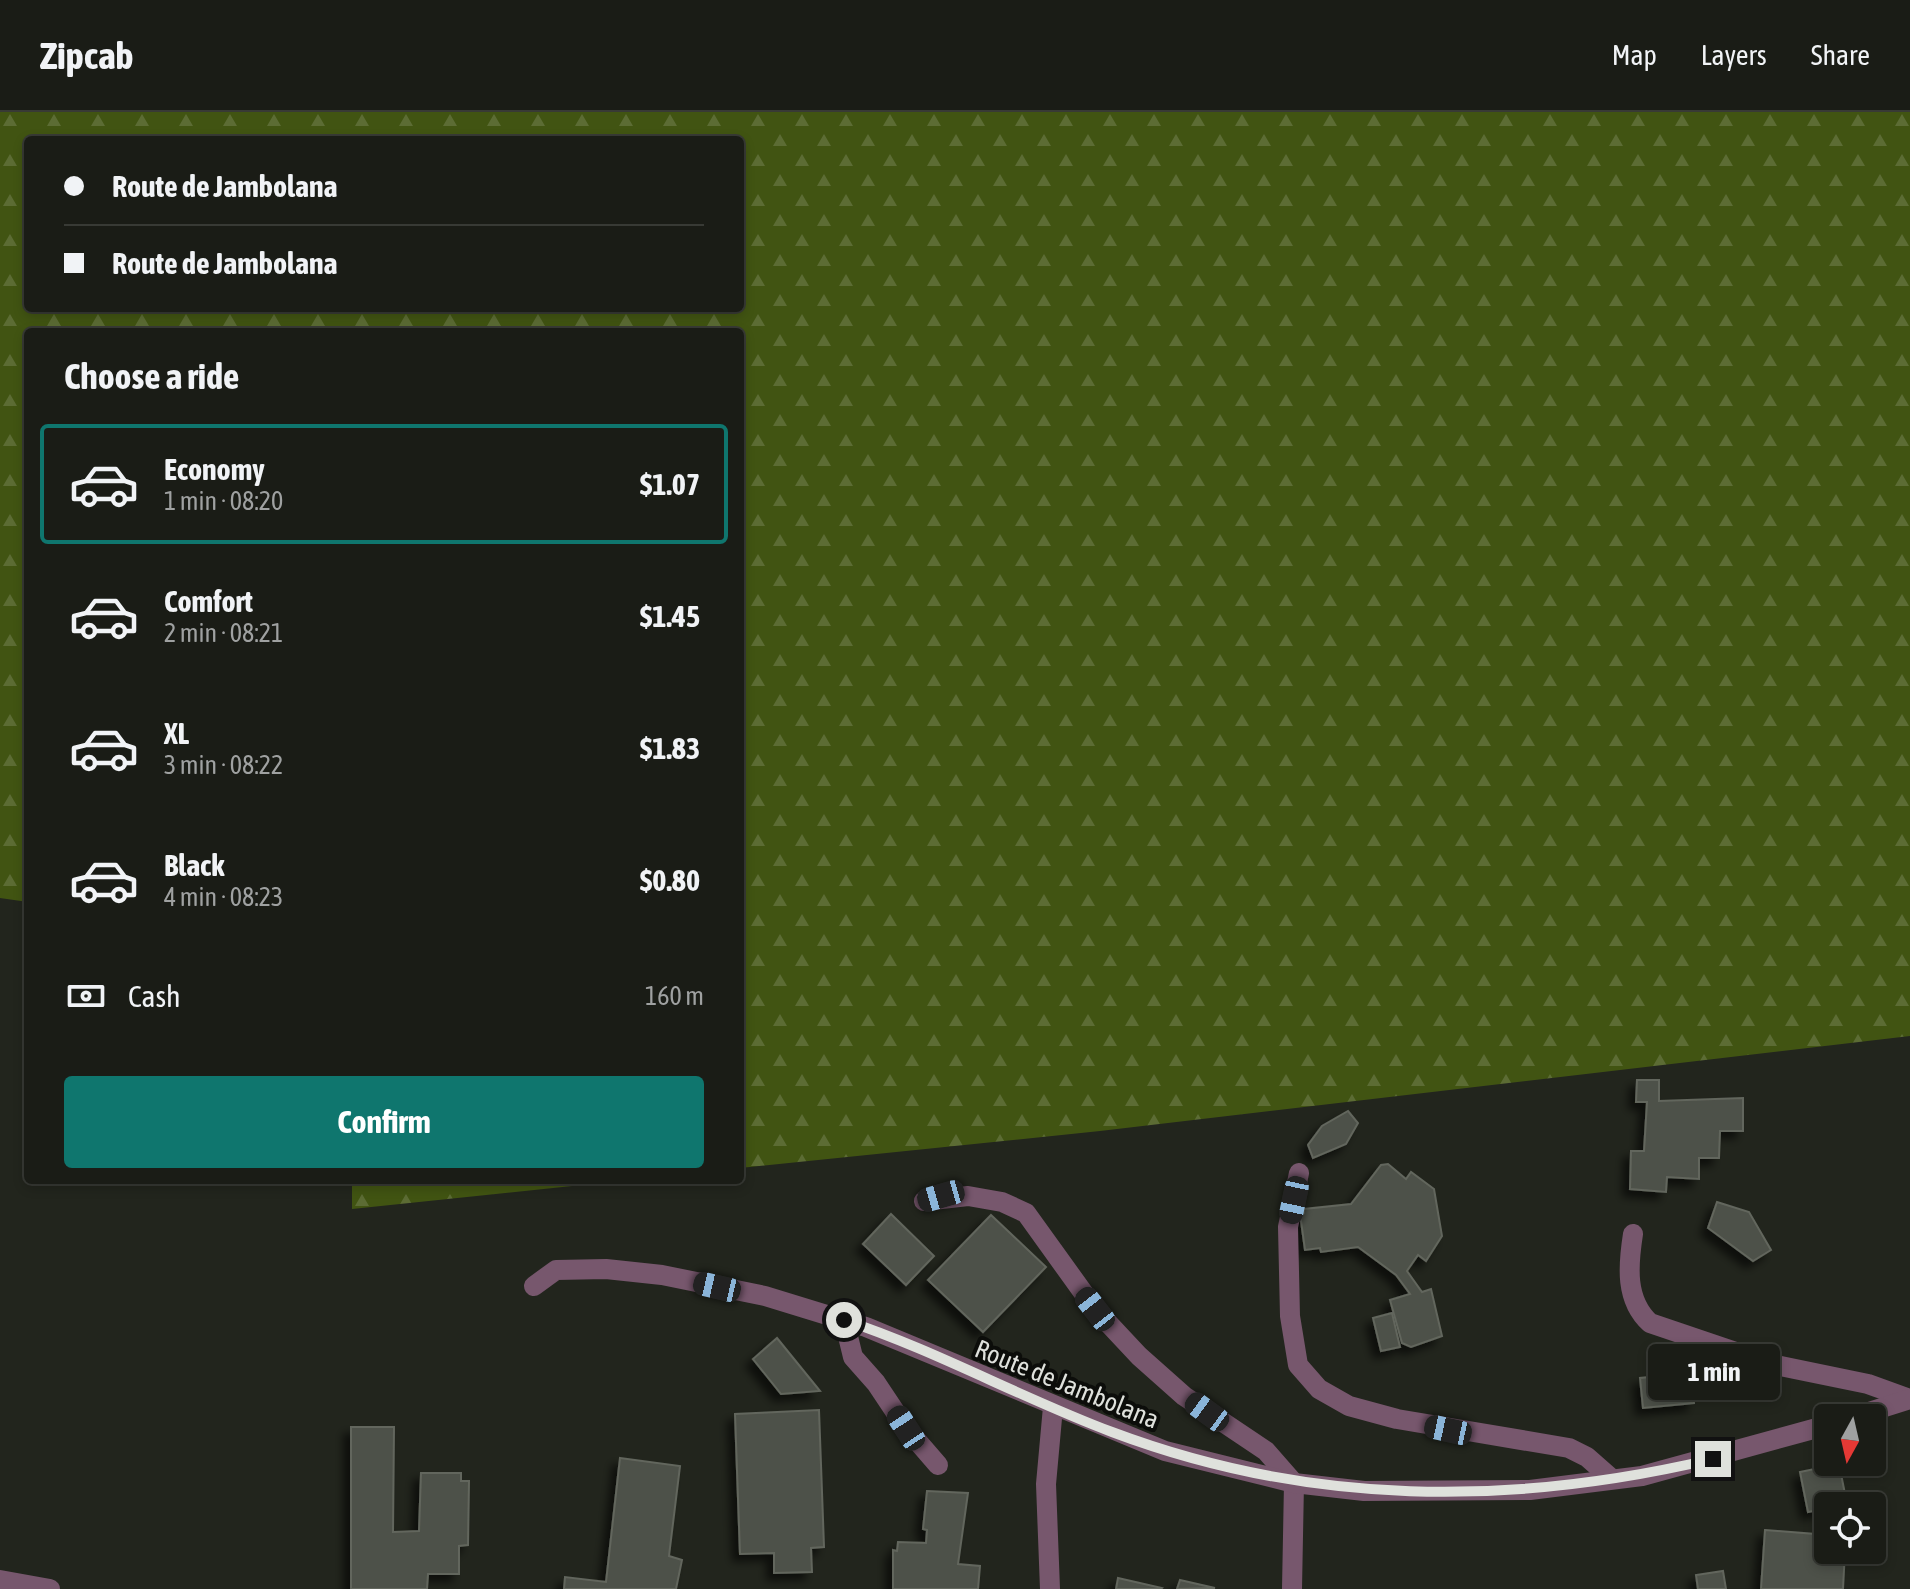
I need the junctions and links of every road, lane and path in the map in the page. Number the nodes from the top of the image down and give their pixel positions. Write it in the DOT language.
graph roads {
  1 [pos="1299,1173"];
  2 [pos="924,1201"];
  3 [pos="1633,1234"];
  4 [pos="534,1286"];
  5 [pos="844,1320"];
  6 [pos="1910,1399"];
  7 [pos="1053,1407"];
  8 [pos="1886,1407"];
  9 [pos="1814,1429"];
  10 [pos="938,1465"];
  11 [pos="1612,1479"];
  12 [pos="1294,1483"];
  13 [pos="0,1580"];
  14 [pos="50,1589"];
  15 [pos="1050,1589"];
  16 [pos="1292,1589"];
  1 -- 11 [label="street"];
  2 -- 12 [label="street"];
  3 -- 6 [label="street"];
  4 -- 5 [label="street, Route de Jambolana"];
  5 -- 7 [label="street, Route de Jambolana"];
  5 -- 10 [label="street"];
  6 -- 8 [label="street"];
  7 -- 12 [label="street, Route de Jambolana"];
  7 -- 15 [label="street"];
  9 -- 11 [label="street, Route de Jambolana"];
  11 -- 12 [label="street, Route de Jambolana"];
  12 -- 16 [label="street"];
  13 -- 14 [label="street"];
}
